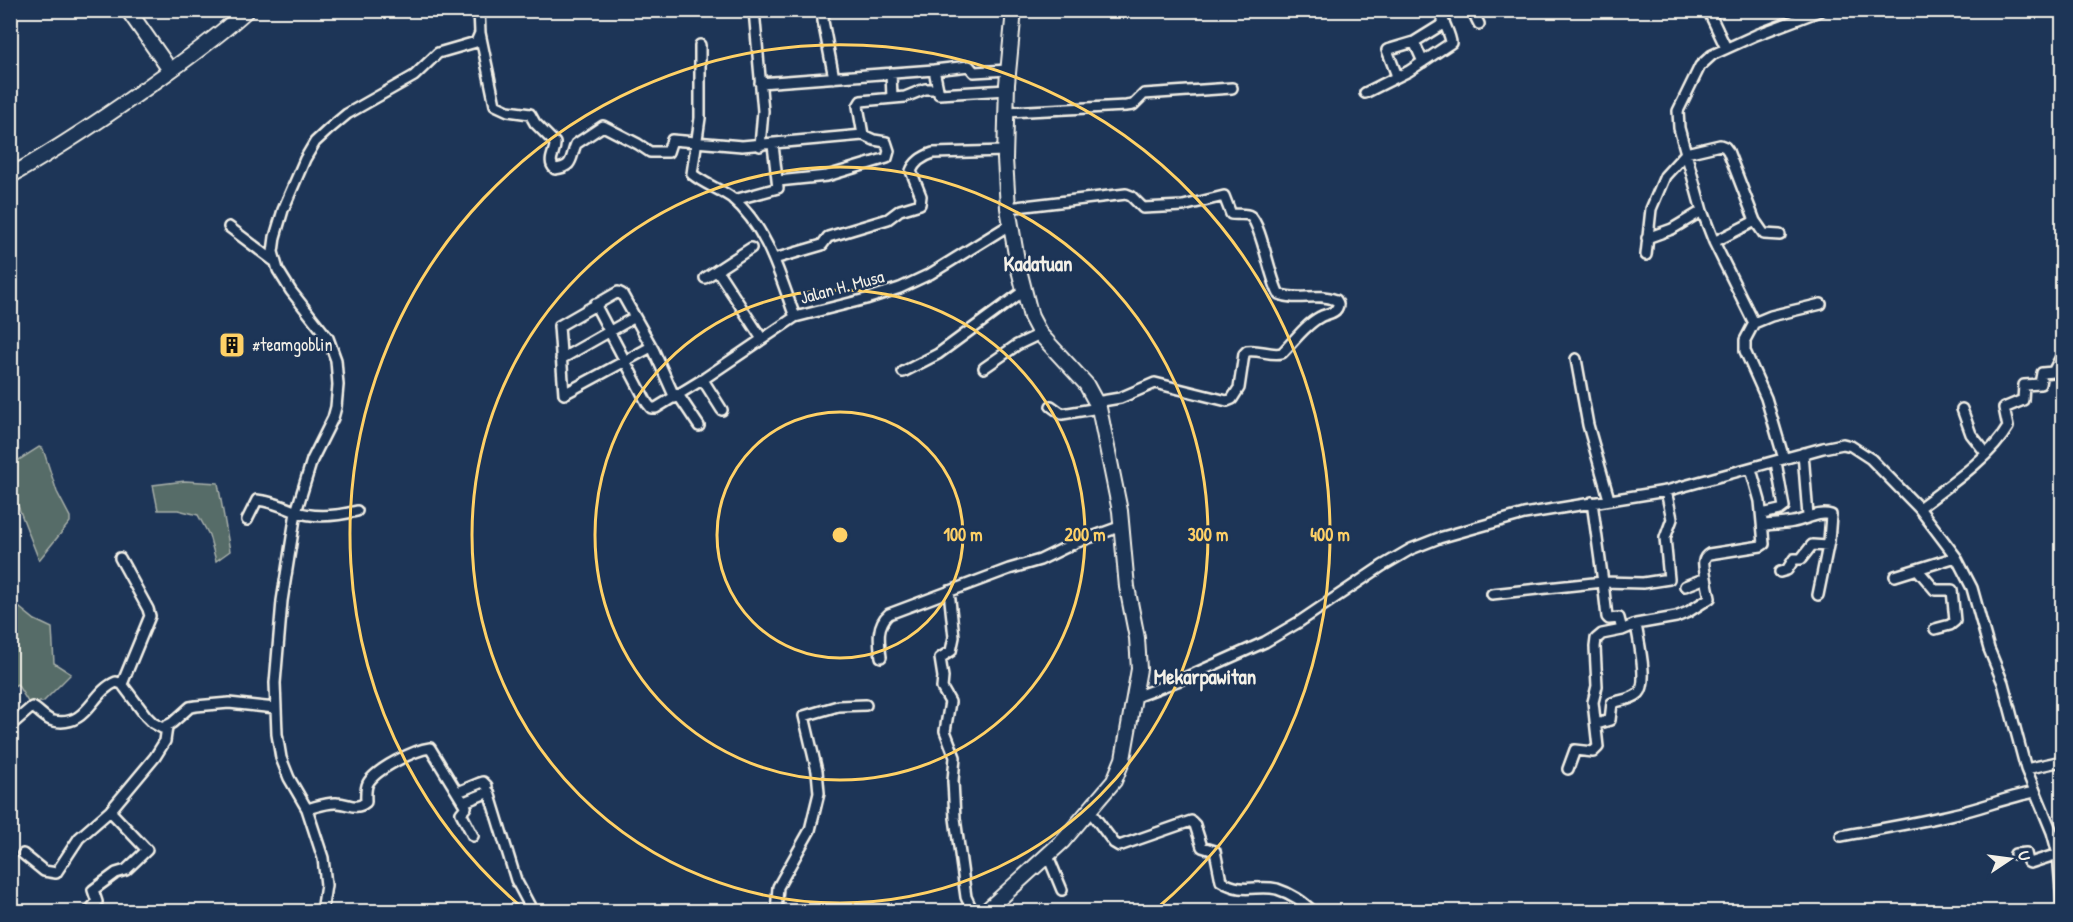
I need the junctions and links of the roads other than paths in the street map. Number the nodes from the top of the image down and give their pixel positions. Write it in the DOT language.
graph roads {
  1 [pos="128,10"];
  2 [pos="247,10"];
  3 [pos="479,10"];
  4 [pos="754,10"];
  5 [pos="824,10"];
  6 [pos="1014,10"];
  7 [pos="1440,10"];
  8 [pos="1472,10"];
  9 [pos="1708,10"];
  10 [pos="1822,10"];
  11 [pos="1443,24"];
  12 [pos="1479,24"];
  13 [pos="480,33"];
  14 [pos="1414,42"];
  15 [pos="700,45"];
  16 [pos="1726,48"];
  17 [pos="1423,62"];
  18 [pos="171,70"];
  19 [pos="934,70"];
  20 [pos="1008,70"];
  21 [pos="891,73"];
  22 [pos="1398,76"];
  23 [pos="834,78"];
  24 [pos="760,83"];
  25 [pos="1232,88"];
  26 [pos="937,89"];
  27 [pos="1007,90"];
  28 [pos="1365,93"];
  29 [pos="892,98"];
  30 [pos="1007,112"];
  31 [pos="863,135"];
  32 [pos="698,142"];
  33 [pos="773,145"];
  34 [pos="760,146"];
  35 [pos="1006,151"];
  36 [pos="1686,153"];
  37 [pos="10,176"];
  38 [pos="778,181"];
  39 [pos="734,200"];
  40 [pos="1008,208"];
  41 [pos="1702,211"];
  42 [pos="1755,221"];
  43 [pos="1011,224"];
  44 [pos="229,227"];
  45 [pos="1780,235"];
  46 [pos="1647,238"];
  47 [pos="1714,242"];
  48 [pos="751,248"];
  49 [pos="1646,255"];
  50 [pos="774,259"];
  51 [pos="274,261"];
  52 [pos="717,270"];
  53 [pos="705,278"];
  54 [pos="1025,290"];
  55 [pos="595,304"];
  56 [pos="1821,304"];
  57 [pos="635,317"];
  58 [pos="795,317"];
  59 [pos="1754,323"];
  60 [pos="610,331"];
  61 [pos="1040,334"];
  62 [pos="762,339"];
  63 [pos="651,347"];
  64 [pos="2062,355"];
  65 [pos="561,358"];
  66 [pos="1576,360"];
  67 [pos="625,361"];
  68 [pos="984,368"];
  69 [pos="903,372"];
  70 [pos="703,380"];
  71 [pos="676,397"];
  72 [pos="1098,405"];
  73 [pos="1051,406"];
  74 [pos="1962,409"];
  75 [pos="722,410"];
  76 [pos="699,426"];
  77 [pos="1803,453"];
  78 [pos="1986,453"];
  79 [pos="1780,460"];
  80 [pos="1751,469"];
  81 [pos="1666,491"];
  82 [pos="1609,499"];
  83 [pos="1592,502"];
  84 [pos="1919,508"];
  85 [pos="357,511"];
  86 [pos="296,512"];
  87 [pos="1762,514"];
  88 [pos="1808,516"];
  89 [pos="247,520"];
  90 [pos="1763,525"];
  91 [pos="1122,526"];
  92 [pos="1828,546"];
  93 [pos="1956,557"];
  94 [pos="120,558"];
  95 [pos="1918,570"];
  96 [pos="1780,572"];
  97 [pos="1895,576"];
  98 [pos="1706,578"];
  99 [pos="1603,582"];
  100 [pos="1685,586"];
  101 [pos="949,591"];
  102 [pos="1492,594"];
  103 [pos="1818,595"];
  104 [pos="1636,624"];
  105 [pos="1935,629"];
  106 [pos="1622,630"];
  107 [pos="881,657"];
  108 [pos="123,684"];
  109 [pos="1135,697"];
  110 [pos="866,705"];
  111 [pos="275,708"];
  112 [pos="1597,724"];
  113 [pos="10,726"];
  114 [pos="167,727"];
  115 [pos="2062,761"];
  116 [pos="2026,768"];
  117 [pos="1568,769"];
  118 [pos="487,786"];
  119 [pos="458,792"];
  120 [pos="2035,792"];
  121 [pos="464,802"];
  122 [pos="307,809"];
  123 [pos="110,811"];
  124 [pos="1090,811"];
  125 [pos="473,836"];
  126 [pos="1841,836"];
  127 [pos="23,854"];
  128 [pos="2015,854"];
  129 [pos="2058,854"];
  130 [pos="1048,856"];
  131 [pos="1062,890"];
  132 [pos="2062,902"];
  133 [pos="88,912"];
  134 [pos="322,912"];
  135 [pos="533,912"];
  136 [pos="776,912"];
  137 [pos="819,912"];
  138 [pos="841,912"];
  139 [pos="973,912"];
  140 [pos="985,912"];
  141 [pos="1313,912"];
  1 -- 18 [label="street"];
  2 -- 18 [label="street"];
  3 -- 13 [label="street"];
  4 -- 24 [label="street"];
  5 -- 23 [label="street"];
  6 -- 20 [label="street"];
  7 -- 11 [label="street"];
  8 -- 12 [label="street"];
  9 -- 16 [label="street"];
  10 -- 16 [label="street"];
  11 -- 14 [label="street"];
  11 -- 17 [label="street"];
  13 -- 32 [label="street"];
  13 -- 51 [label="street"];
  14 -- 17 [label="street"];
  14 -- 22 [label="street"];
  15 -- 32 [label="street"];
  16 -- 36 [label="street"];
  17 -- 22 [label="street"];
  18 -- 37 [label="street"];
  19 -- 20 [label="street"];
  19 -- 21 [label="street"];
  19 -- 26 [label="street"];
  20 -- 27 [label="street"];
  21 -- 23 [label="street"];
  21 -- 29 [label="street"];
  22 -- 28 [label="street"];
  23 -- 24 [label="street"];
  24 -- 34 [label="street"];
  25 -- 30 [label="street"];
  26 -- 27 [label="street"];
  26 -- 29 [label="street"];
  27 -- 30 [label="street"];
  29 -- 31 [label="street"];
  30 -- 35 [label="street"];
  31 -- 33 [label="street"];
  31 -- 38 [label="street"];
  32 -- 34 [label="street"];
  32 -- 39 [label="street"];
  33 -- 34 [label="street"];
  33 -- 38 [label="street"];
  35 -- 40 [label="street"];
  35 -- 50 [label="street"];
  36 -- 41 [label="street"];
  36 -- 42 [label="street"];
  36 -- 46 [label="street"];
  38 -- 39 [label="street"];
  39 -- 50 [label="street"];
  40 -- 43 [label="street"];
  40 -- 72 [label="street"];
  41 -- 46 [label="street"];
  41 -- 47 [label="street"];
  42 -- 45 [label="street"];
  42 -- 47 [label="street"];
  43 -- 54 [label="street"];
  43 -- 58 [label="street, Jalan H. Musa"];
  44 -- 51 [label="street"];
  46 -- 49 [label="street"];
  47 -- 59 [label="street"];
  48 -- 52 [label="street"];
  50 -- 58 [label="street"];
  51 -- 86 [label="street"];
  52 -- 53 [label="street"];
  52 -- 62 [label="street"];
  54 -- 61 [label="street"];
  54 -- 69 [label="street"];
  55 -- 57 [label="street"];
  55 -- 60 [label="street"];
  55 -- 65 [label="street"];
  56 -- 59 [label="street"];
  57 -- 60 [label="street"];
  57 -- 63 [label="street"];
  58 -- 62 [label="street, Jalan H. Musa"];
  59 -- 79 [label="street"];
  60 -- 65 [label="street"];
  60 -- 67 [label="street"];
  61 -- 68 [label="street"];
  61 -- 72 [label="street"];
  62 -- 70 [label="street, Jalan H. Musa"];
  63 -- 67 [label="street"];
  63 -- 71 [label="street"];
  64 -- 78 [label="street"];
  65 -- 67 [label="street"];
  66 -- 82 [label="street"];
  67 -- 71 [label="street, Jalan H. Musa"];
  70 -- 71 [label="street, Jalan H. Musa"];
  70 -- 75 [label="street"];
  71 -- 76 [label="street"];
  72 -- 73 [label="street"];
  72 -- 91 [label="street"];
  74 -- 78 [label="street"];
  77 -- 79 [label="street"];
  77 -- 84 [label="street"];
  77 -- 88 [label="street"];
  78 -- 84 [label="street"];
  79 -- 80 [label="street"];
  79 -- 87 [label="street"];
  80 -- 81 [label="street"];
  80 -- 87 [label="street"];
  81 -- 82 [label="street"];
  81 -- 99 [label="street"];
  82 -- 83 [label="street"];
  83 -- 99 [label="street"];
  83 -- 109 [label="street"];
  84 -- 93 [label="street"];
  85 -- 86 [label="street"];
  86 -- 89 [label="street"];
  86 -- 111 [label="street"];
  87 -- 90 [label="street"];
  88 -- 90 [label="street"];
  88 -- 92 [label="street"];
  90 -- 98 [label="street"];
  91 -- 101 [label="street"];
  91 -- 109 [label="street"];
  92 -- 96 [label="street"];
  92 -- 103 [label="street"];
  93 -- 95 [label="street"];
  93 -- 116 [label="street"];
  94 -- 108 [label="street"];
  95 -- 97 [label="street"];
  95 -- 105 [label="street"];
  98 -- 100 [label="street"];
  98 -- 104 [label="street"];
  99 -- 102 [label="street"];
  99 -- 106 [label="street"];
  101 -- 107 [label="street"];
  101 -- 139 [label="street"];
  104 -- 106 [label="street"];
  104 -- 112 [label="street"];
  106 -- 112 [label="street"];
  108 -- 113 [label="street"];
  108 -- 114 [label="street"];
  109 -- 124 [label="street"];
  110 -- 136 [label="street"];
  111 -- 114 [label="street"];
  111 -- 122 [label="street"];
  112 -- 117 [label="street"];
  114 -- 123 [label="street"];
  115 -- 116 [label="street"];
  116 -- 120 [label="street"];
  118 -- 119 [label="street"];
  119 -- 121 [label="street"];
  119 -- 122 [label="street"];
  120 -- 126 [label="street"];
  120 -- 129 [label="street"];
  121 -- 125 [label="street"];
  121 -- 135 [label="street"];
  122 -- 134 [label="street"];
  123 -- 127 [label="street"];
  123 -- 133 [label="street"];
  124 -- 130 [label="street"];
  124 -- 141 [label="street"];
  128 -- 129 [label="street"];
  129 -- 132 [label="street"];
  130 -- 131 [label="street"];
  130 -- 140 [label="street"];
  137 -- 138 [label="street"];
}
